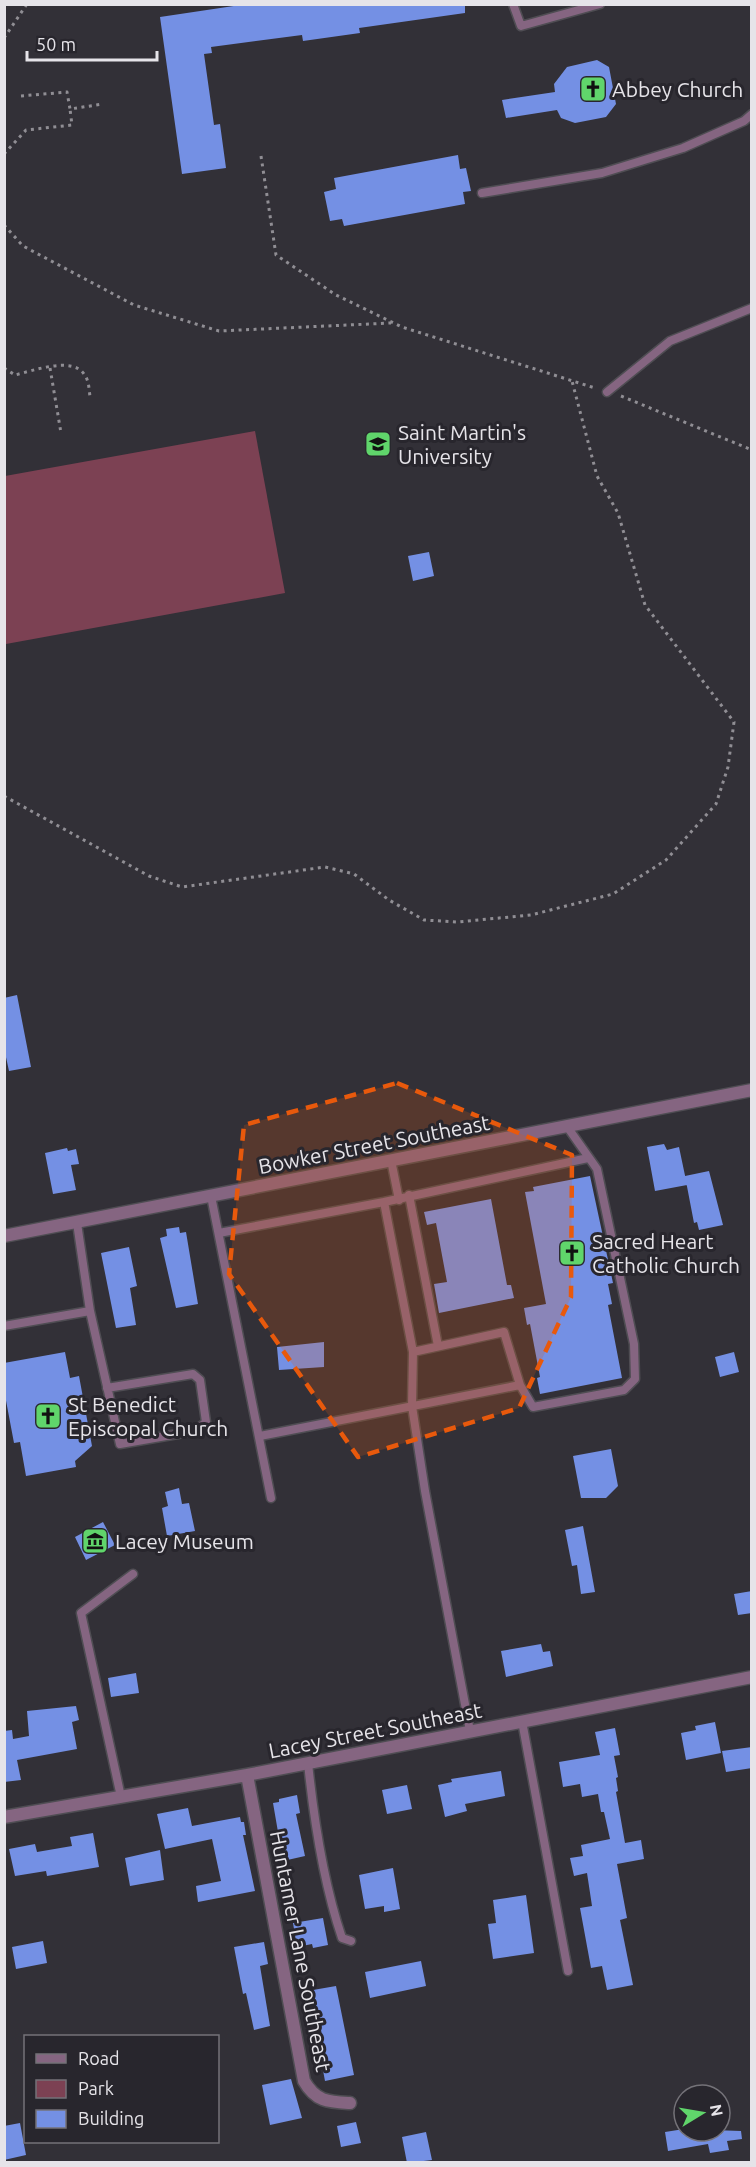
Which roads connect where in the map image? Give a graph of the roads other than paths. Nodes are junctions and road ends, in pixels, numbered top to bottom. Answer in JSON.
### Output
{"nodes":[{"id":1,"x":513,"y":4,"type":"edge"},
{"id":2,"x":600,"y":4,"type":"edge"},
{"id":3,"x":752,"y":114,"type":"edge"},
{"id":4,"x":482,"y":193,"type":"dead end"},
{"id":5,"x":752,"y":308,"type":"edge"},
{"id":6,"x":607,"y":392,"type":"road end"},
{"id":7,"x":752,"y":1090,"type":"edge"},
{"id":8,"x":566,"y":1125,"type":"junction"},
{"id":9,"x":588,"y":1158,"type":"junction"},
{"id":10,"x":392,"y":1160,"type":"junction"},
{"id":11,"x":409,"y":1195,"type":"junction"},
{"id":12,"x":211,"y":1196,"type":"junction"},
{"id":13,"x":399,"y":1200,"type":"junction"},
{"id":14,"x":384,"y":1202,"type":"junction"},
{"id":15,"x":77,"y":1223,"type":"junction"},
{"id":16,"x":219,"y":1233,"type":"junction"},
{"id":17,"x":4,"y":1236,"type":"edge"},
{"id":18,"x":90,"y":1311,"type":"junction"},
{"id":19,"x":4,"y":1326,"type":"edge"},
{"id":20,"x":438,"y":1346,"type":"junction"},
{"id":21,"x":412,"y":1352,"type":"junction"},
{"id":22,"x":520,"y":1385,"type":"junction"},
{"id":23,"x":107,"y":1388,"type":"junction"},
{"id":24,"x":412,"y":1406,"type":"junction"},
{"id":25,"x":260,"y":1436,"type":"junction"},
{"id":26,"x":270,"y":1498,"type":"dead end"},
{"id":27,"x":134,"y":1574,"type":"dead end"},
{"id":28,"x":752,"y":1677,"type":"edge"},
{"id":29,"x":522,"y":1721,"type":"junction"},
{"id":30,"x":470,"y":1731,"type":"junction"},
{"id":31,"x":308,"y":1763,"type":"junction"},
{"id":32,"x":247,"y":1775,"type":"junction"},
{"id":33,"x":121,"y":1797,"type":"junction"},
{"id":34,"x":4,"y":1817,"type":"edge"},
{"id":35,"x":351,"y":1941,"type":"dead end"},
{"id":36,"x":568,"y":1971,"type":"dead end"},
{"id":37,"x":350,"y":2103,"type":"dead end"}],
"edges":[{"from":1,"to":2,"type":"lane"},
{"from":3,"to":4,"type":"lane"},
{"from":5,"to":6,"type":"lane"},
{"from":7,"to":8,"type":"street","name":"Bowker Street Southeast"},
{"from":8,"to":9,"type":"lane"},
{"from":8,"to":10,"type":"street","name":"Bowker Street Southeast"},
{"from":9,"to":11,"type":"lane"},
{"from":9,"to":22,"type":"lane"},
{"from":10,"to":12,"type":"street","name":"Bowker Street Southeast"},
{"from":10,"to":13,"type":"lane"},
{"from":11,"to":13,"type":"lane"},
{"from":11,"to":20,"type":"lane"},
{"from":12,"to":15,"type":"street","name":"Bowker Street Southeast"},
{"from":12,"to":16,"type":"lane"},
{"from":13,"to":14,"type":"lane"},
{"from":14,"to":16,"type":"lane"},
{"from":14,"to":21,"type":"lane"},
{"from":15,"to":17,"type":"street","name":"Bowker Street Southeast"},
{"from":15,"to":18,"type":"lane"},
{"from":16,"to":25,"type":"lane"},
{"from":18,"to":19,"type":"lane"},
{"from":18,"to":23,"type":"lane"},
{"from":20,"to":21,"type":"lane"},
{"from":20,"to":22,"type":"lane"},
{"from":21,"to":24,"type":"lane"},
{"from":22,"to":24,"type":"lane"},
{"from":23,"to":23,"type":"lane"},
{"from":24,"to":25,"type":"lane"},
{"from":24,"to":30,"type":"lane"},
{"from":25,"to":26,"type":"lane"},
{"from":27,"to":33,"type":"lane"},
{"from":28,"to":29,"type":"street","name":"Lacey Street Southeast"},
{"from":29,"to":30,"type":"street","name":"Lacey Street Southeast"},
{"from":29,"to":36,"type":"lane"},
{"from":30,"to":31,"type":"street","name":"Lacey Street Southeast"},
{"from":31,"to":32,"type":"street","name":"Lacey Street Southeast"},
{"from":31,"to":35,"type":"lane"},
{"from":32,"to":33,"type":"street","name":"Lacey Street Southeast"},
{"from":32,"to":37,"type":"street","name":"Huntamer Lane Southeast"},
{"from":33,"to":34,"type":"street","name":"Lacey Street Southeast"}]}
